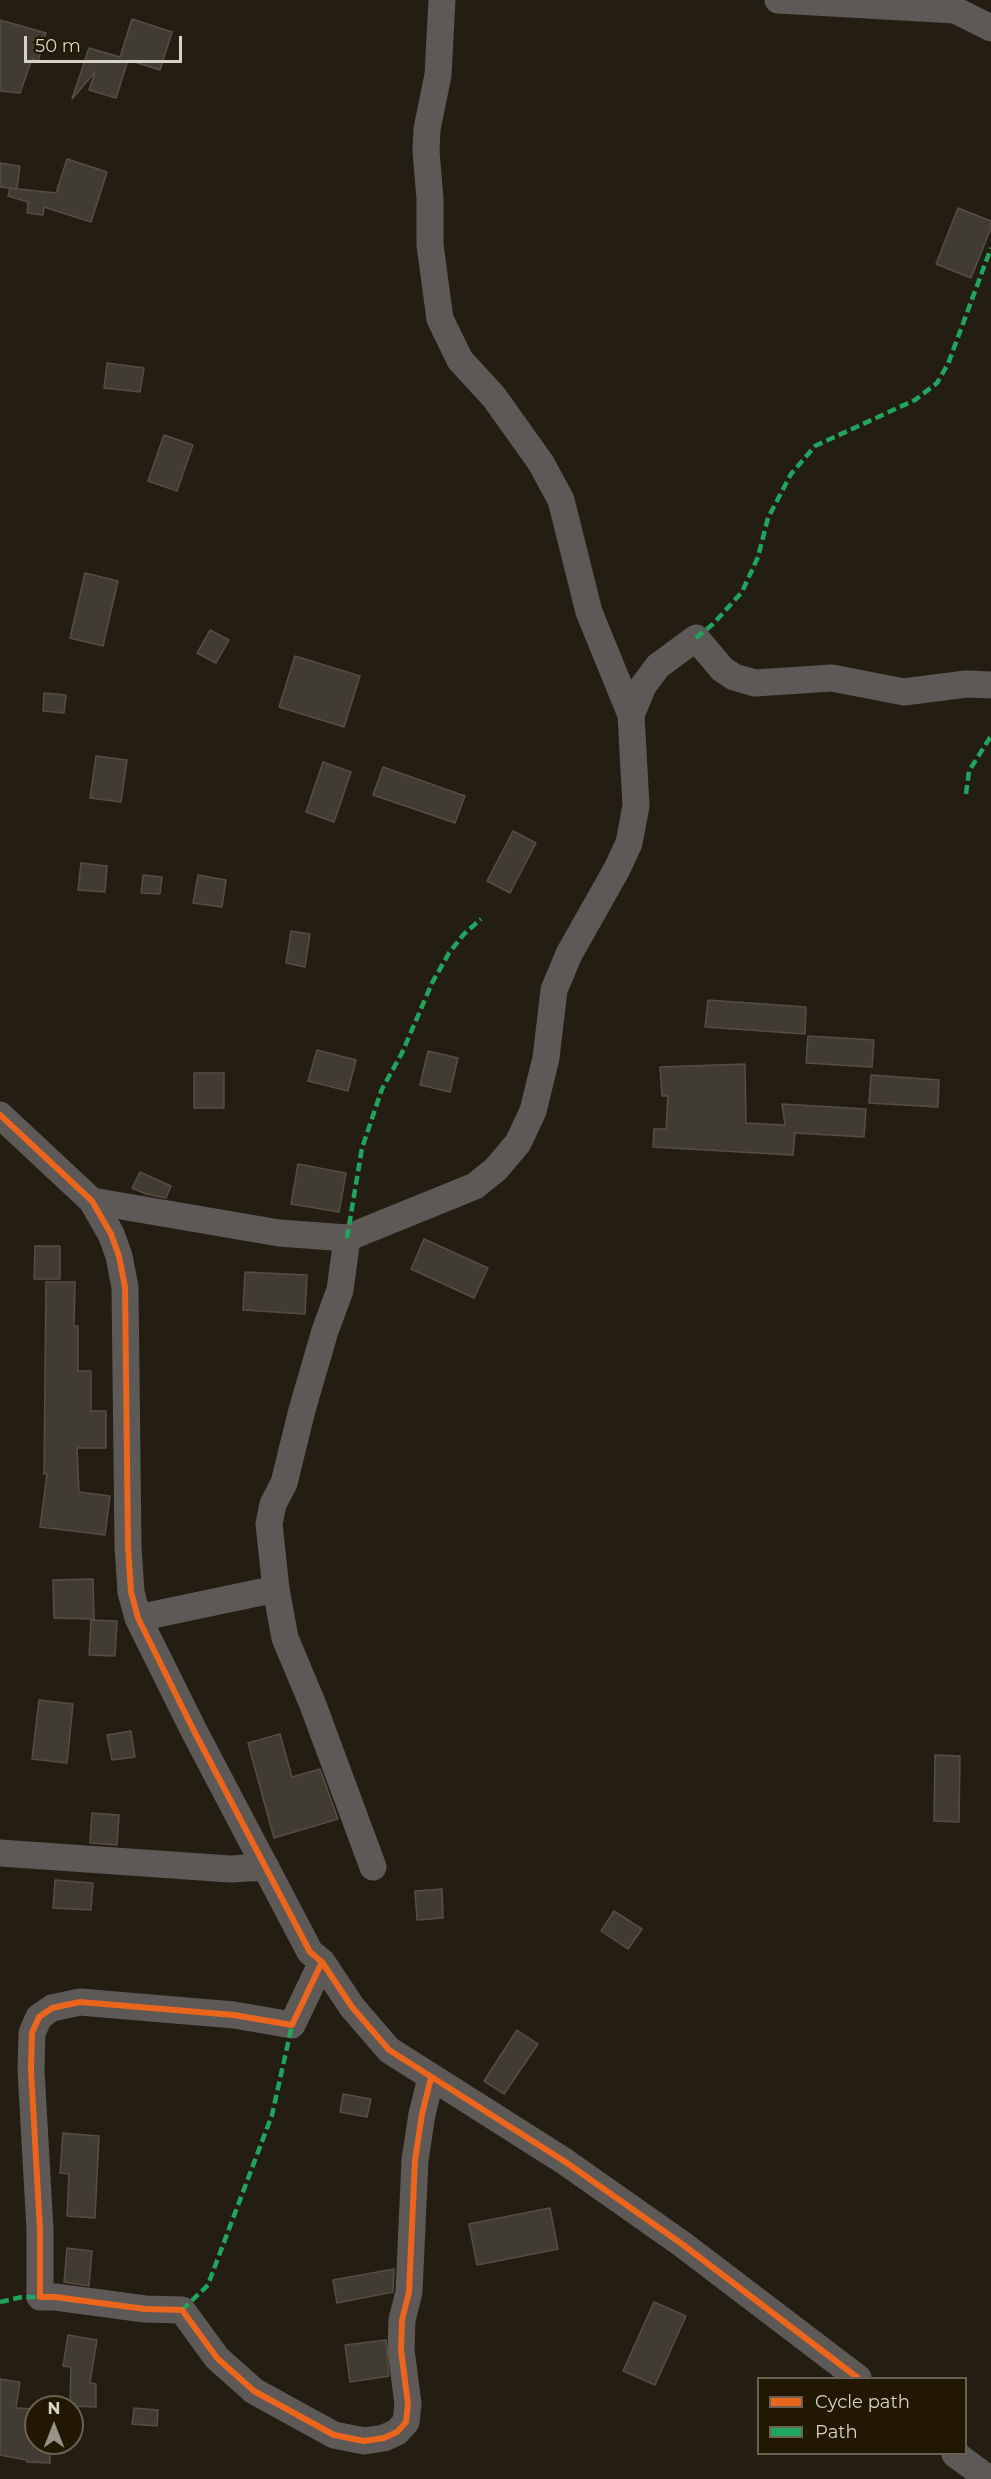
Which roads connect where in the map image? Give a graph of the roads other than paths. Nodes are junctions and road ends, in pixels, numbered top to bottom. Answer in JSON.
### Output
{"nodes":[{"id":1,"x":442,"y":0,"type":"edge"},
{"id":2,"x":778,"y":0,"type":"edge"},
{"id":3,"x":958,"y":5,"type":"edge"},
{"id":4,"x":991,"y":28,"type":"edge"},
{"id":5,"x":991,"y":685,"type":"edge"},
{"id":6,"x":631,"y":715,"type":"junction"},
{"id":7,"x":0,"y":1115,"type":"edge"},
{"id":8,"x":92,"y":1202,"type":"junction"},
{"id":9,"x":347,"y":1238,"type":"junction"},
{"id":10,"x":276,"y":1589,"type":"junction"},
{"id":11,"x":138,"y":1618,"type":"junction"},
{"id":12,"x":0,"y":1853,"type":"edge"},
{"id":13,"x":266,"y":1867,"type":"junction"},
{"id":14,"x":373,"y":1867,"type":"dead end"},
{"id":15,"x":322,"y":1962,"type":"junction"},
{"id":16,"x":431,"y":2078,"type":"junction"},
{"id":17,"x":855,"y":2377,"type":"edge"},
{"id":18,"x":956,"y":2455,"type":"edge"},
{"id":19,"x":988,"y":2479,"type":"edge"}],
"edges":[{"from":1,"to":6,"type":"street"},
{"from":2,"to":3,"type":"street"},
{"from":3,"to":4,"type":"street"},
{"from":5,"to":6,"type":"street"},
{"from":6,"to":9,"type":"street"},
{"from":7,"to":8,"type":"street"},
{"from":8,"to":9,"type":"street"},
{"from":8,"to":11,"type":"street"},
{"from":9,"to":10,"type":"street"},
{"from":10,"to":11,"type":"street"},
{"from":10,"to":14,"type":"street"},
{"from":11,"to":13,"type":"street"},
{"from":12,"to":13,"type":"street"},
{"from":13,"to":15,"type":"street"},
{"from":15,"to":16,"type":"street"},
{"from":15,"to":16,"type":"street"},
{"from":16,"to":17,"type":"street"},
{"from":18,"to":19,"type":"street"}]}
